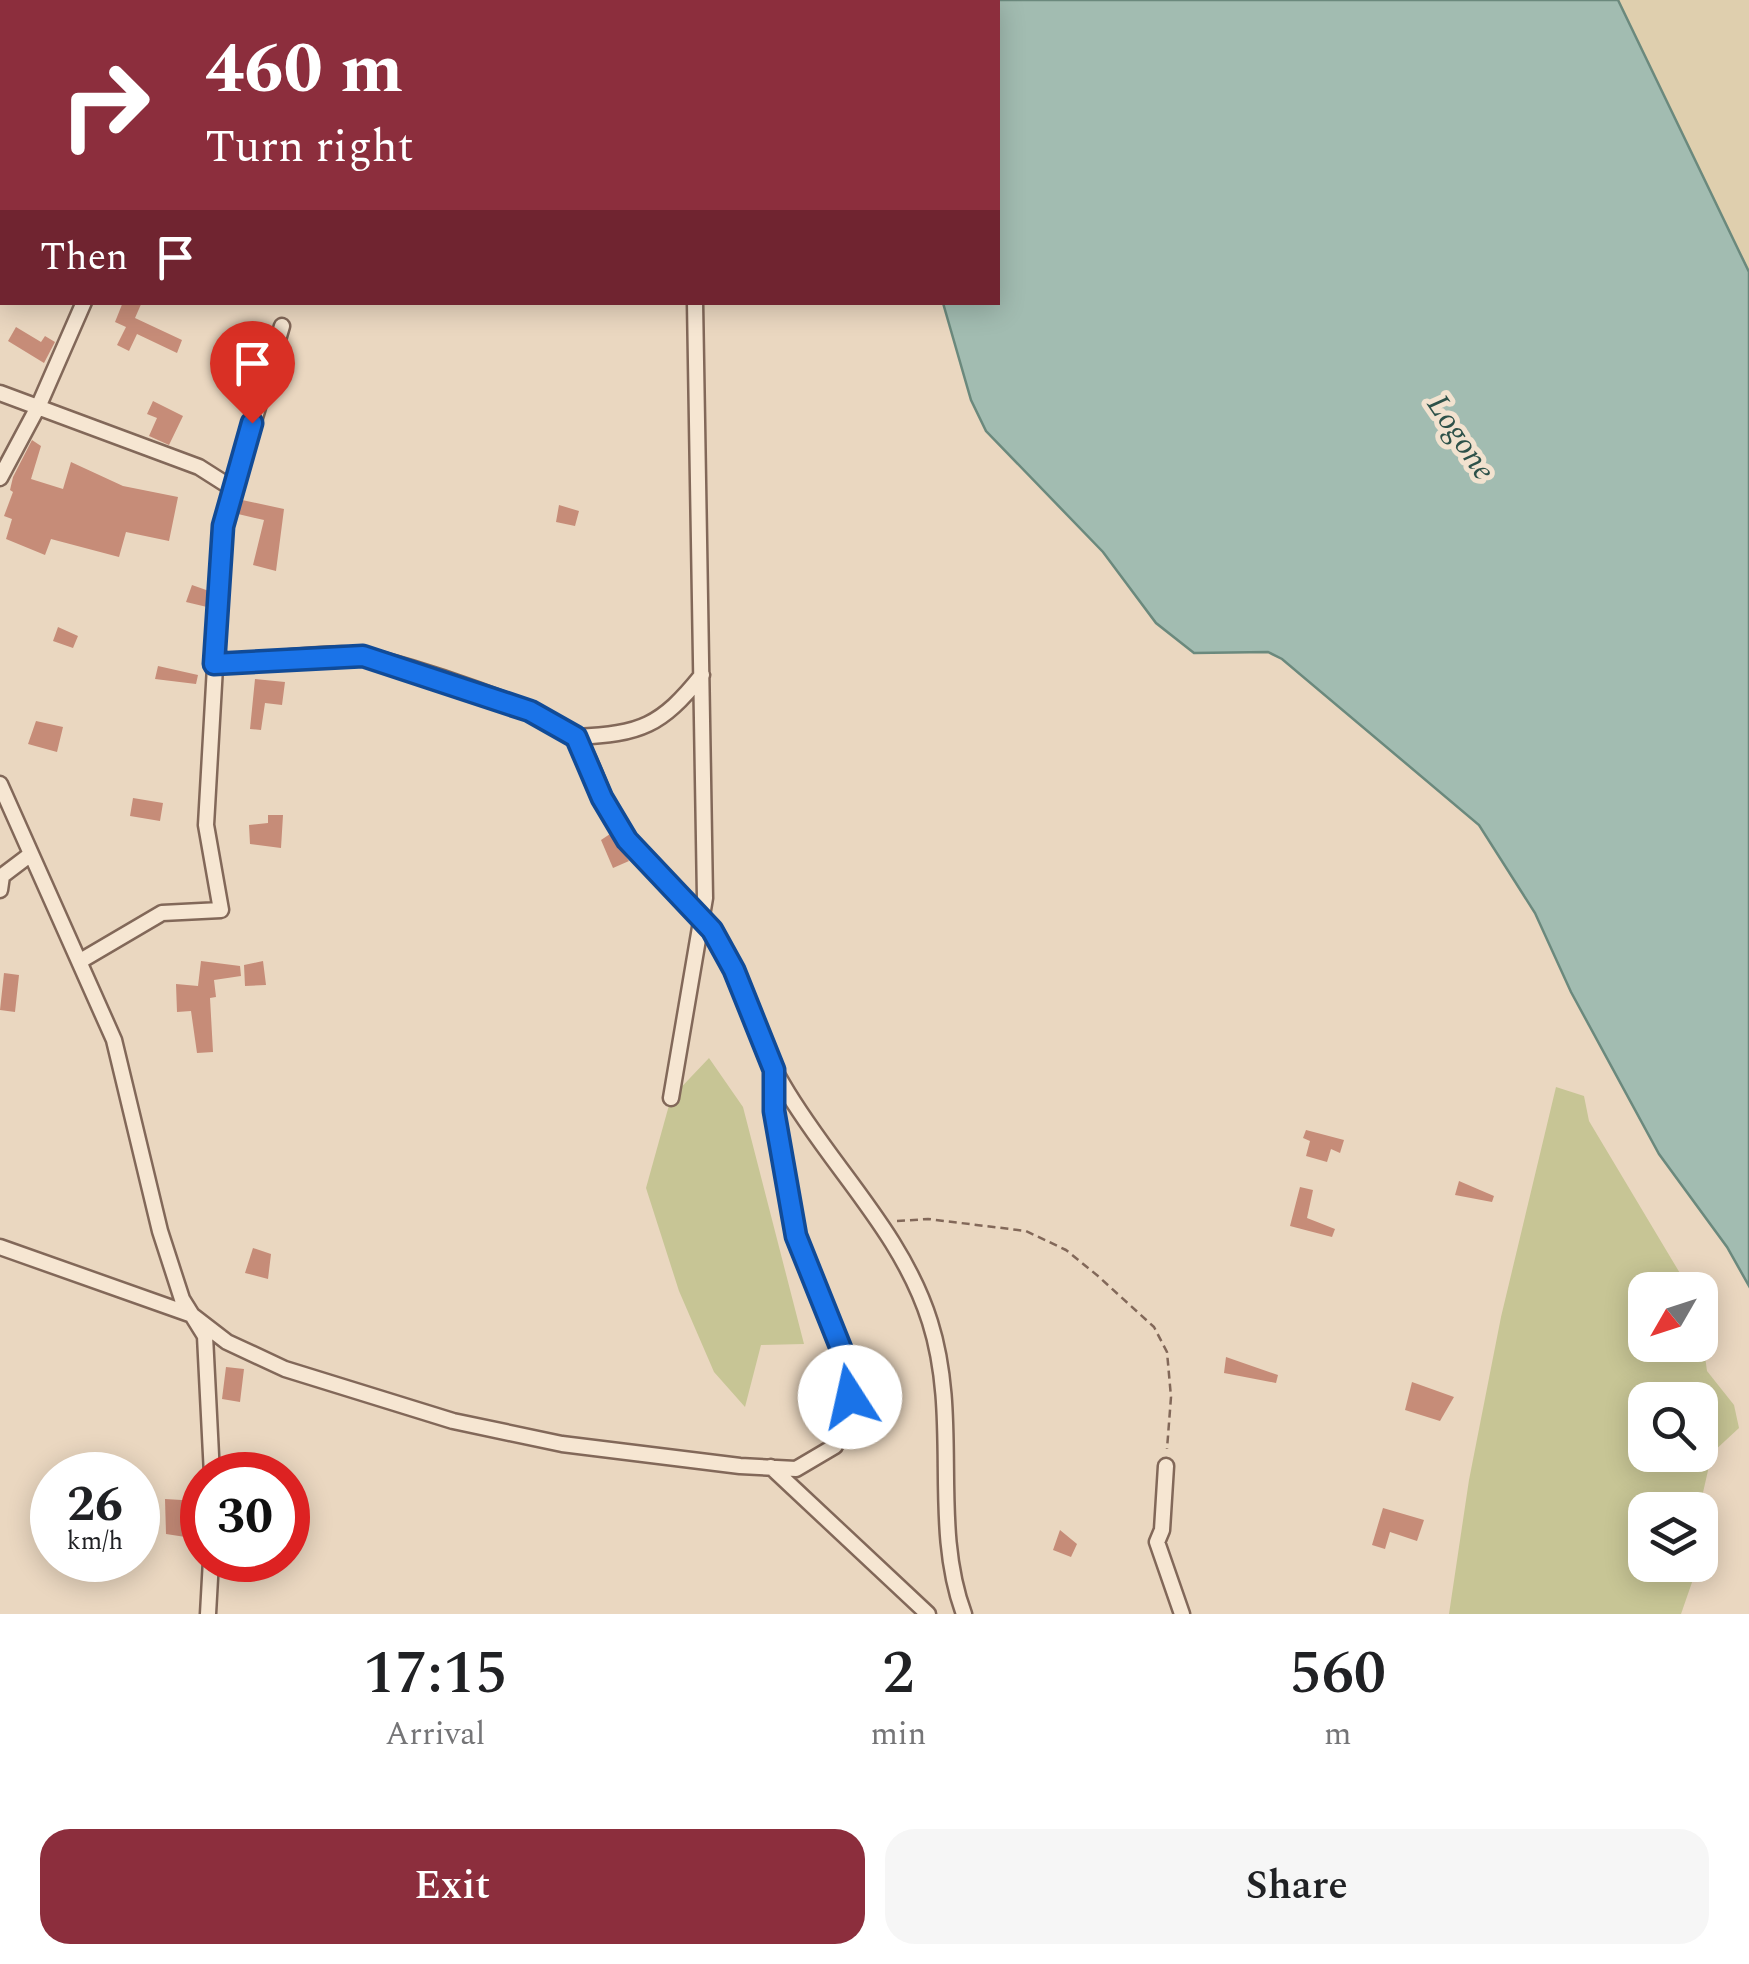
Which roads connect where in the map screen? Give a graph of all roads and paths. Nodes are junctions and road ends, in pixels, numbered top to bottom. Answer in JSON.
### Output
{"nodes":[{"id":1,"x":83,"y":305,"type":"edge"},
{"id":2,"x":696,"y":305,"type":"edge"},
{"id":3,"x":282,"y":326,"type":"dead end"},
{"id":4,"x":0,"y":393,"type":"edge"},
{"id":5,"x":39,"y":404,"type":"junction"},
{"id":6,"x":0,"y":478,"type":"edge"},
{"id":7,"x":232,"y":488,"type":"junction"},
{"id":8,"x":214,"y":664,"type":"junction"},
{"id":9,"x":702,"y":675,"type":"junction"},
{"id":10,"x":576,"y":737,"type":"junction"},
{"id":11,"x":0,"y":784,"type":"edge"},
{"id":12,"x":6,"y":809,"type":"edge"},
{"id":13,"x":31,"y":854,"type":"junction"},
{"id":14,"x":0,"y":890,"type":"edge"},
{"id":15,"x":702,"y":918,"type":"junction"},
{"id":16,"x":82,"y":960,"type":"junction"},
{"id":17,"x":774,"y":1070,"type":"junction"},
{"id":18,"x":671,"y":1098,"type":"dead end"},
{"id":19,"x":872,"y":1212,"type":"junction"},
{"id":20,"x":0,"y":1247,"type":"edge"},
{"id":21,"x":192,"y":1315,"type":"junction"},
{"id":22,"x":211,"y":1452,"type":"edge"},
{"id":23,"x":1166,"y":1466,"type":"joint"},
{"id":24,"x":772,"y":1468,"type":"junction"},
{"id":25,"x":210,"y":1582,"type":"edge"},
{"id":26,"x":208,"y":1614,"type":"edge"},
{"id":27,"x":928,"y":1614,"type":"edge"},
{"id":28,"x":964,"y":1614,"type":"edge"},
{"id":29,"x":1182,"y":1614,"type":"edge"}],
"edges":[{"from":1,"to":5,"type":"street"},
{"from":2,"to":9,"type":"street"},
{"from":3,"to":7,"type":"street"},
{"from":4,"to":5,"type":"street"},
{"from":5,"to":6,"type":"street"},
{"from":5,"to":7,"type":"street"},
{"from":7,"to":8,"type":"street"},
{"from":8,"to":10,"type":"street"},
{"from":8,"to":16,"type":"street"},
{"from":9,"to":10,"type":"street"},
{"from":9,"to":15,"type":"street"},
{"from":10,"to":15,"type":"street"},
{"from":11,"to":12,"type":"street"},
{"from":12,"to":13,"type":"street"},
{"from":13,"to":14,"type":"street"},
{"from":13,"to":16,"type":"street"},
{"from":15,"to":17,"type":"street"},
{"from":15,"to":18,"type":"street"},
{"from":16,"to":21,"type":"street"},
{"from":17,"to":19,"type":"street"},
{"from":17,"to":24,"type":"street"},
{"from":19,"to":23,"type":"path"},
{"from":19,"to":28,"type":"street"},
{"from":20,"to":21,"type":"street"},
{"from":21,"to":22,"type":"street"},
{"from":21,"to":24,"type":"street"},
{"from":23,"to":29,"type":"street"},
{"from":24,"to":27,"type":"street"},
{"from":25,"to":26,"type":"street"}]}
